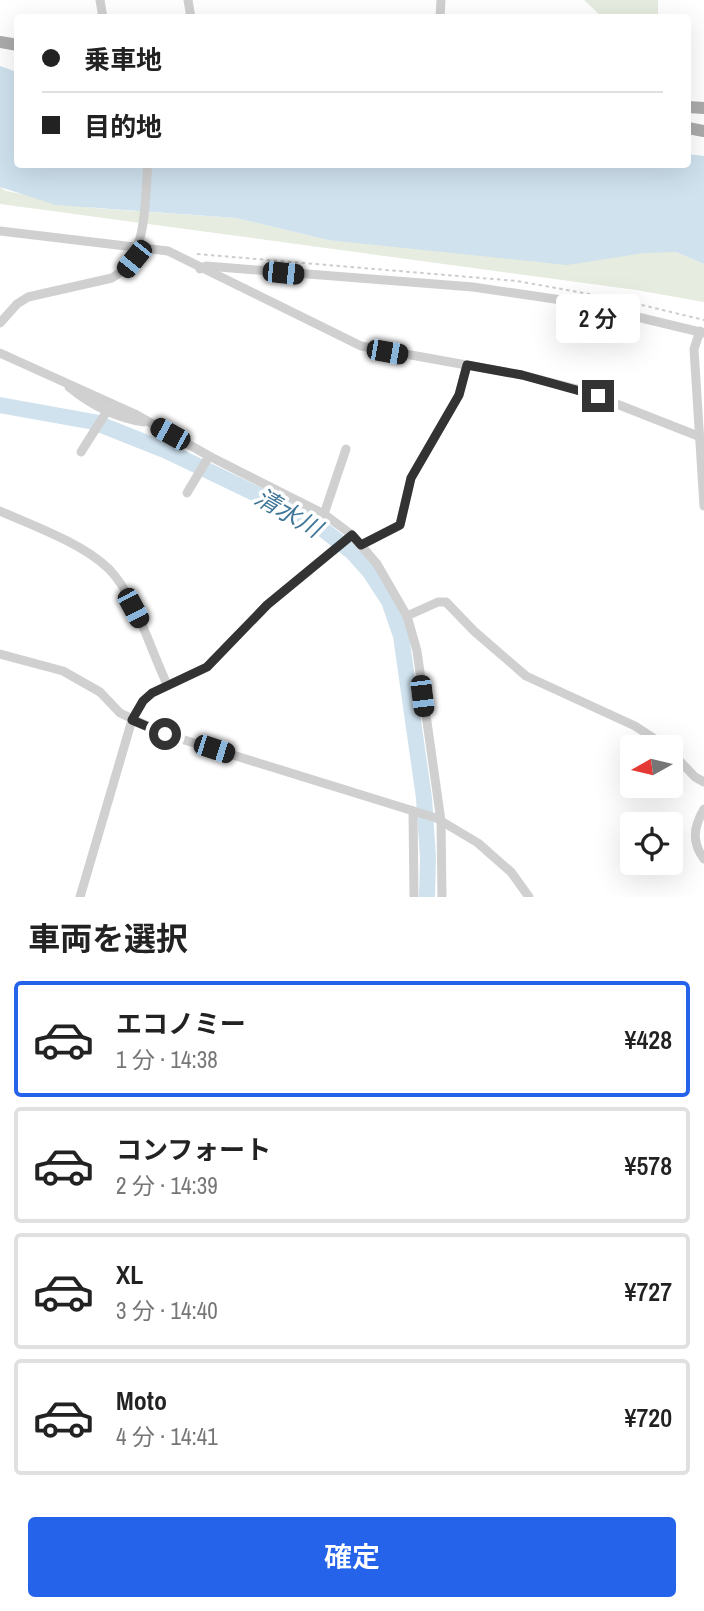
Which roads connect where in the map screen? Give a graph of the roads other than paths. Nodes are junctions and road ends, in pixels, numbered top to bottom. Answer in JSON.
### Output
{"nodes":[{"id":1,"x":148,"y":168,"type":"edge"},
{"id":2,"x":0,"y":231,"type":"edge"},
{"id":3,"x":139,"y":247,"type":"junction"},
{"id":4,"x":200,"y":269,"type":"junction"},
{"id":5,"x":0,"y":323,"type":"edge"},
{"id":6,"x":702,"y":332,"type":"edge"},
{"id":7,"x":0,"y":353,"type":"edge"},
{"id":8,"x":467,"y":365,"type":"junction"},
{"id":9,"x":62,"y":382,"type":"junction"},
{"id":10,"x":107,"y":411,"type":"junction"},
{"id":11,"x":151,"y":424,"type":"junction"},
{"id":12,"x":698,"y":436,"type":"junction"},
{"id":13,"x":346,"y":449,"type":"dead end"},
{"id":14,"x":81,"y":452,"type":"dead end"},
{"id":15,"x":209,"y":456,"type":"junction"},
{"id":16,"x":187,"y":493,"type":"dead end"},
{"id":17,"x":704,"y":506,"type":"edge"},
{"id":18,"x":0,"y":512,"type":"edge"},
{"id":19,"x":324,"y":514,"type":"junction"},
{"id":20,"x":351,"y":536,"type":"junction"},
{"id":21,"x":361,"y":545,"type":"junction"},
{"id":22,"x":407,"y":616,"type":"junction"},
{"id":23,"x":0,"y":654,"type":"edge"},
{"id":24,"x":167,"y":684,"type":"junction"},
{"id":25,"x":132,"y":720,"type":"junction"},
{"id":26,"x":648,"y":735,"type":"edge"},
{"id":27,"x":683,"y":765,"type":"edge"},
{"id":28,"x":704,"y":782,"type":"edge"},
{"id":29,"x":704,"y":808,"type":"edge"},
{"id":30,"x":415,"y":812,"type":"junction"},
{"id":31,"x":439,"y":820,"type":"junction"},
{"id":32,"x":704,"y":859,"type":"edge"},
{"id":33,"x":80,"y":897,"type":"edge"},
{"id":34,"x":414,"y":897,"type":"edge"},
{"id":35,"x":442,"y":897,"type":"edge"},
{"id":36,"x":529,"y":897,"type":"edge"}],
"edges":[{"from":1,"to":3,"type":"street"},
{"from":2,"to":3,"type":"street"},
{"from":3,"to":4,"type":"street"},
{"from":3,"to":5,"type":"street"},
{"from":4,"to":6,"type":"street"},
{"from":4,"to":8,"type":"street"},
{"from":6,"to":12,"type":"street"},
{"from":7,"to":9,"type":"street"},
{"from":8,"to":12,"type":"street"},
{"from":8,"to":21,"type":"street"},
{"from":9,"to":10,"type":"street"},
{"from":9,"to":11,"type":"street"},
{"from":10,"to":11,"type":"street"},
{"from":10,"to":14,"type":"street"},
{"from":11,"to":15,"type":"street"},
{"from":12,"to":17,"type":"street"},
{"from":13,"to":19,"type":"street"},
{"from":15,"to":16,"type":"street"},
{"from":15,"to":19,"type":"street"},
{"from":18,"to":24,"type":"street"},
{"from":19,"to":20,"type":"street"},
{"from":20,"to":21,"type":"street"},
{"from":20,"to":24,"type":"street"},
{"from":21,"to":22,"type":"street"},
{"from":22,"to":26,"type":"street"},
{"from":22,"to":31,"type":"street"},
{"from":23,"to":25,"type":"street"},
{"from":24,"to":25,"type":"street"},
{"from":25,"to":30,"type":"street"},
{"from":25,"to":33,"type":"street"},
{"from":27,"to":28,"type":"street"},
{"from":29,"to":32,"type":"street"},
{"from":30,"to":31,"type":"street"},
{"from":30,"to":34,"type":"street"},
{"from":31,"to":35,"type":"street"},
{"from":31,"to":36,"type":"street"}]}
